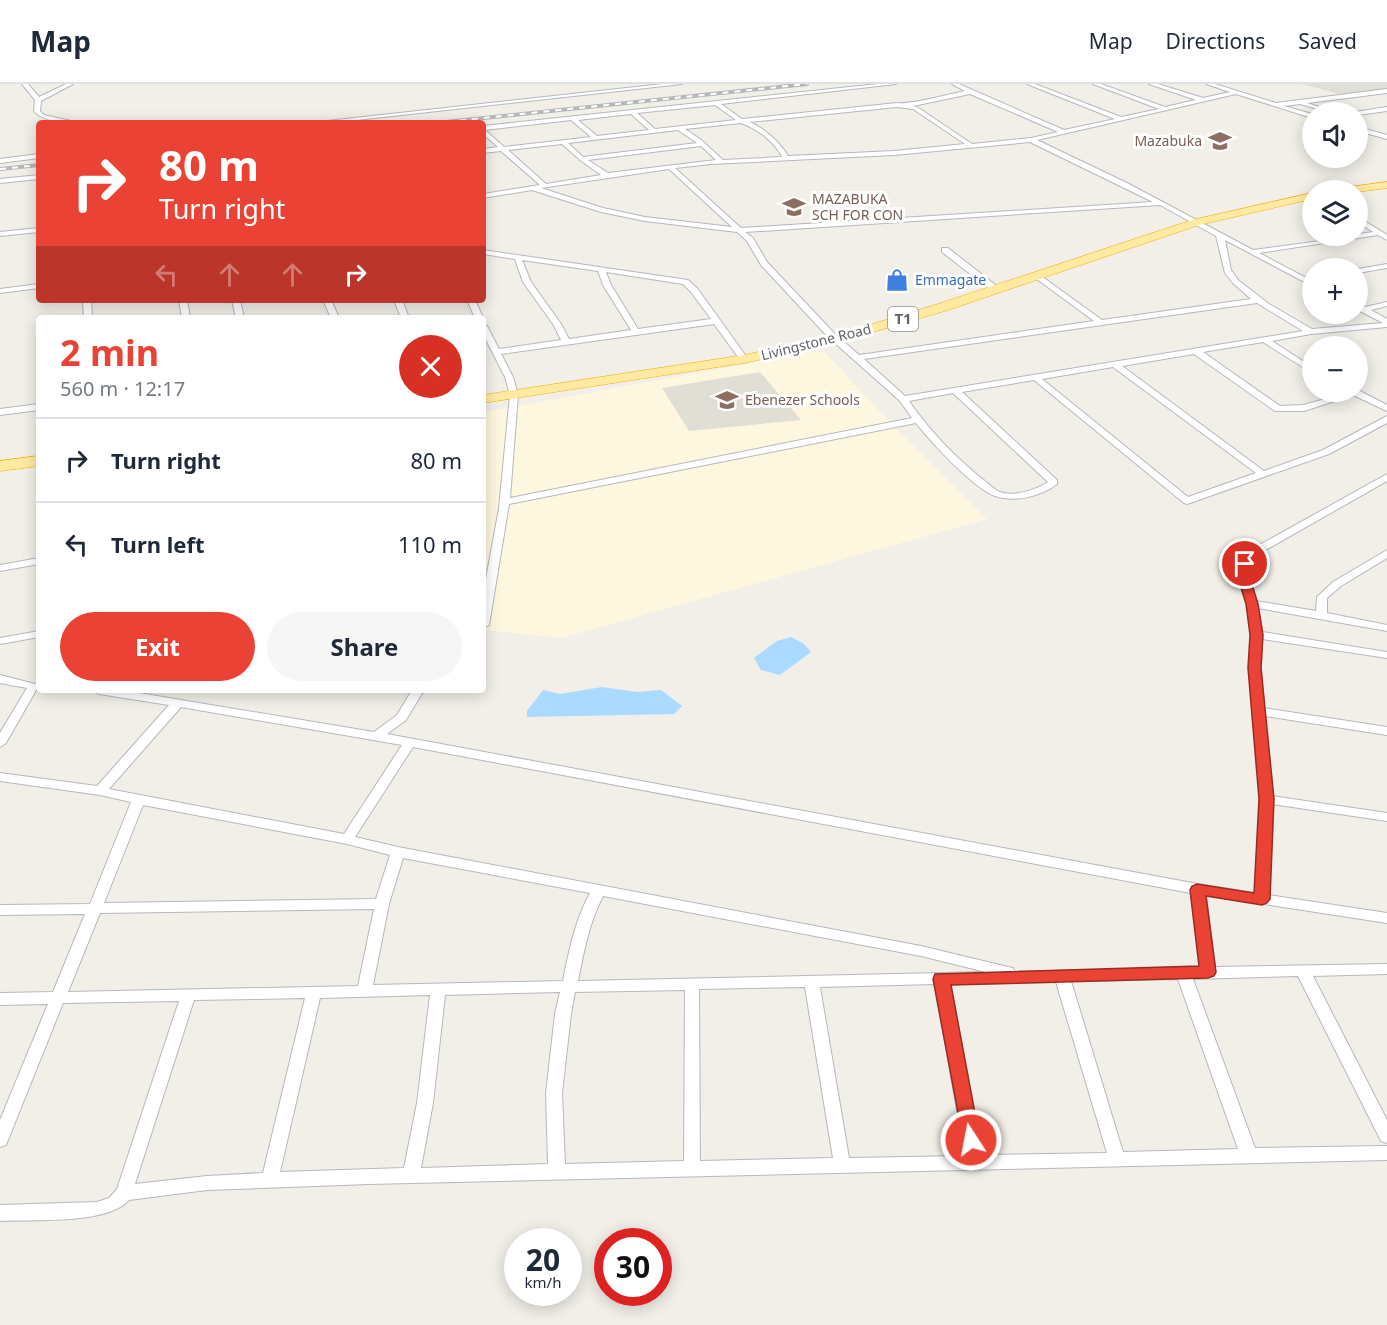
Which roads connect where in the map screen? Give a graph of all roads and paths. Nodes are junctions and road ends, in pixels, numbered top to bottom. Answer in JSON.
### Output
{"nodes":[{"id":1,"x":25,"y":84,"type":"edge"},
{"id":2,"x":70,"y":84,"type":"edge"},
{"id":3,"x":679,"y":84,"type":"edge"},
{"id":4,"x":893,"y":84,"type":"edge"},
{"id":5,"x":954,"y":84,"type":"edge"},
{"id":6,"x":1030,"y":84,"type":"edge"},
{"id":7,"x":1096,"y":84,"type":"edge"},
{"id":8,"x":1152,"y":84,"type":"edge"},
{"id":9,"x":1209,"y":84,"type":"edge"},
{"id":10,"x":1387,"y":91,"type":"edge"},
{"id":11,"x":971,"y":92,"type":"junction"},
{"id":12,"x":1234,"y":93,"type":"junction"},
{"id":13,"x":38,"y":100,"type":"junction"},
{"id":14,"x":1203,"y":100,"type":"junction"},
{"id":15,"x":1298,"y":102,"type":"junction"},
{"id":16,"x":716,"y":103,"type":"junction"},
{"id":17,"x":1302,"y":103,"type":"edge"},
{"id":18,"x":1275,"y":105,"type":"junction"},
{"id":19,"x":908,"y":106,"type":"junction"},
{"id":20,"x":1165,"y":109,"type":"junction"},
{"id":21,"x":1387,"y":109,"type":"edge"},
{"id":22,"x":631,"y":111,"type":"junction"},
{"id":23,"x":1368,"y":112,"type":"edge"},
{"id":24,"x":1302,"y":113,"type":"edge"},
{"id":25,"x":1368,"y":115,"type":"edge"},
{"id":26,"x":1379,"y":117,"type":"dead end"},
{"id":27,"x":572,"y":118,"type":"junction"},
{"id":28,"x":1120,"y":118,"type":"junction"},
{"id":29,"x":64,"y":120,"type":"edge"},
{"id":30,"x":340,"y":120,"type":"edge"},
{"id":31,"x":741,"y":121,"type":"junction"},
{"id":32,"x":679,"y":128,"type":"junction"},
{"id":33,"x":486,"y":130,"type":"edge"},
{"id":34,"x":654,"y":130,"type":"junction"},
{"id":35,"x":1063,"y":132,"type":"junction"},
{"id":36,"x":1368,"y":132,"type":"edge"},
{"id":37,"x":486,"y":133,"type":"edge"},
{"id":38,"x":1387,"y":137,"type":"edge"},
{"id":39,"x":596,"y":138,"type":"junction"},
{"id":40,"x":1031,"y":140,"type":"junction"},
{"id":41,"x":564,"y":142,"type":"junction"},
{"id":42,"x":701,"y":144,"type":"junction"},
{"id":43,"x":970,"y":146,"type":"junction"},
{"id":44,"x":505,"y":149,"type":"junction"},
{"id":45,"x":486,"y":151,"type":"edge"},
{"id":46,"x":36,"y":156,"type":"edge"},
{"id":47,"x":786,"y":158,"type":"junction"},
{"id":48,"x":582,"y":159,"type":"junction"},
{"id":49,"x":0,"y":161,"type":"edge"},
{"id":50,"x":721,"y":161,"type":"junction"},
{"id":51,"x":670,"y":167,"type":"junction"},
{"id":52,"x":607,"y":176,"type":"junction"},
{"id":53,"x":36,"y":177,"type":"edge"},
{"id":54,"x":0,"y":182,"type":"edge"},
{"id":55,"x":544,"y":185,"type":"junction"},
{"id":56,"x":1387,"y":185,"type":"edge"},
{"id":57,"x":531,"y":188,"type":"junction"},
{"id":58,"x":1368,"y":188,"type":"edge"},
{"id":59,"x":486,"y":196,"type":"edge"},
{"id":60,"x":1302,"y":198,"type":"edge"},
{"id":61,"x":1162,"y":204,"type":"junction"},
{"id":62,"x":1196,"y":222,"type":"junction"},
{"id":63,"x":1368,"y":226,"type":"edge"},
{"id":64,"x":36,"y":230,"type":"edge"},
{"id":65,"x":737,"y":230,"type":"junction"},
{"id":66,"x":1378,"y":233,"type":"junction"},
{"id":67,"x":0,"y":234,"type":"edge"},
{"id":68,"x":1219,"y":234,"type":"junction"},
{"id":69,"x":1387,"y":238,"type":"edge"},
{"id":70,"x":945,"y":250,"type":"dead end"},
{"id":71,"x":1251,"y":252,"type":"junction"},
{"id":72,"x":486,"y":253,"type":"edge"},
{"id":73,"x":518,"y":258,"type":"junction"},
{"id":74,"x":1387,"y":266,"type":"edge"},
{"id":75,"x":1368,"y":269,"type":"edge"},
{"id":76,"x":601,"y":270,"type":"junction"},
{"id":77,"x":1037,"y":275,"type":"junction"},
{"id":78,"x":1302,"y":276,"type":"edge"},
{"id":79,"x":36,"y":286,"type":"edge"},
{"id":80,"x":995,"y":289,"type":"junction"},
{"id":81,"x":0,"y":291,"type":"edge"},
{"id":82,"x":1260,"y":300,"type":"junction"},
{"id":83,"x":1387,"y":304,"type":"edge"},
{"id":84,"x":1368,"y":308,"type":"edge"},
{"id":85,"x":1368,"y":313,"type":"edge"},
{"id":86,"x":716,"y":321,"type":"junction"},
{"id":87,"x":1101,"y":323,"type":"junction"},
{"id":88,"x":1387,"y":324,"type":"edge"},
{"id":89,"x":636,"y":332,"type":"junction"},
{"id":90,"x":1311,"y":332,"type":"junction"},
{"id":91,"x":486,"y":333,"type":"edge"},
{"id":92,"x":836,"y":339,"type":"junction"},
{"id":93,"x":1265,"y":340,"type":"junction"},
{"id":94,"x":566,"y":342,"type":"junction"},
{"id":95,"x":1196,"y":351,"type":"junction"},
{"id":96,"x":495,"y":352,"type":"junction"},
{"id":97,"x":856,"y":358,"type":"junction"},
{"id":98,"x":744,"y":359,"type":"junction"},
{"id":99,"x":1114,"y":364,"type":"junction"},
{"id":100,"x":1302,"y":364,"type":"edge"},
{"id":101,"x":1035,"y":377,"type":"junction"},
{"id":102,"x":955,"y":390,"type":"junction"},
{"id":103,"x":514,"y":395,"type":"junction"},
{"id":104,"x":486,"y":399,"type":"edge"},
{"id":105,"x":903,"y":399,"type":"junction"},
{"id":106,"x":1368,"y":399,"type":"edge"},
{"id":107,"x":1323,"y":402,"type":"edge"},
{"id":108,"x":36,"y":407,"type":"edge"},
{"id":109,"x":1387,"y":408,"type":"edge"},
{"id":110,"x":0,"y":412,"type":"edge"},
{"id":111,"x":1387,"y":419,"type":"edge"},
{"id":112,"x":917,"y":420,"type":"junction"},
{"id":113,"x":36,"y":461,"type":"edge"},
{"id":114,"x":0,"y":466,"type":"edge"},
{"id":115,"x":1264,"y":475,"type":"junction"},
{"id":116,"x":1387,"y":477,"type":"edge"},
{"id":117,"x":504,"y":502,"type":"junction"},
{"id":118,"x":1387,"y":553,"type":"edge"},
{"id":119,"x":36,"y":562,"type":"edge"},
{"id":120,"x":0,"y":568,"type":"edge"},
{"id":121,"x":1252,"y":604,"type":"junction"},
{"id":122,"x":486,"y":607,"type":"edge"},
{"id":123,"x":1321,"y":615,"type":"junction"},
{"id":124,"x":1387,"y":628,"type":"edge"},
{"id":125,"x":36,"y":635,"type":"edge"},
{"id":126,"x":1257,"y":635,"type":"junction"},
{"id":127,"x":0,"y":641,"type":"edge"},
{"id":128,"x":1387,"y":655,"type":"edge"},
{"id":129,"x":0,"y":679,"type":"edge"},
{"id":130,"x":36,"y":686,"type":"edge"},
{"id":131,"x":36,"y":688,"type":"edge"},
{"id":132,"x":117,"y":693,"type":"edge"},
{"id":133,"x":416,"y":693,"type":"edge"},
{"id":134,"x":178,"y":703,"type":"junction"},
{"id":135,"x":1259,"y":711,"type":"junction"},
{"id":136,"x":1387,"y":731,"type":"edge"},
{"id":137,"x":376,"y":737,"type":"junction"},
{"id":138,"x":0,"y":743,"type":"edge"},
{"id":139,"x":409,"y":743,"type":"junction"},
{"id":140,"x":0,"y":777,"type":"edge"},
{"id":141,"x":100,"y":791,"type":"junction"},
{"id":142,"x":1266,"y":799,"type":"junction"},
{"id":143,"x":139,"y":800,"type":"junction"},
{"id":144,"x":1387,"y":818,"type":"edge"},
{"id":145,"x":347,"y":839,"type":"junction"},
{"id":146,"x":398,"y":852,"type":"junction"},
{"id":147,"x":599,"y":889,"type":"junction"},
{"id":148,"x":1197,"y":890,"type":"junction"},
{"id":149,"x":1262,"y":899,"type":"junction"},
{"id":150,"x":382,"y":904,"type":"junction"},
{"id":151,"x":94,"y":908,"type":"junction"},
{"id":152,"x":0,"y":910,"type":"edge"},
{"id":153,"x":1387,"y":918,"type":"edge"},
{"id":154,"x":1387,"y":969,"type":"edge"},
{"id":155,"x":1303,"y":971,"type":"junction"},
{"id":156,"x":1208,"y":972,"type":"junction"},
{"id":157,"x":1184,"y":974,"type":"junction"},
{"id":158,"x":1025,"y":976,"type":"junction"},
{"id":159,"x":1062,"y":976,"type":"junction"},
{"id":160,"x":941,"y":979,"type":"junction"},
{"id":161,"x":812,"y":982,"type":"junction"},
{"id":162,"x":692,"y":984,"type":"junction"},
{"id":163,"x":569,"y":987,"type":"junction"},
{"id":164,"x":438,"y":989,"type":"junction"},
{"id":165,"x":364,"y":990,"type":"junction"},
{"id":166,"x":314,"y":992,"type":"junction"},
{"id":167,"x":188,"y":996,"type":"junction"},
{"id":168,"x":58,"y":997,"type":"junction"},
{"id":169,"x":0,"y":999,"type":"edge"},
{"id":170,"x":1387,"y":1136,"type":"edge"},
{"id":171,"x":0,"y":1140,"type":"edge"},
{"id":172,"x":1387,"y":1153,"type":"edge"},
{"id":173,"x":1250,"y":1155,"type":"junction"},
{"id":174,"x":1117,"y":1160,"type":"junction"},
{"id":175,"x":975,"y":1163,"type":"junction"},
{"id":176,"x":842,"y":1164,"type":"junction"},
{"id":177,"x":692,"y":1170,"type":"junction"},
{"id":178,"x":556,"y":1172,"type":"junction"},
{"id":179,"x":411,"y":1175,"type":"junction"},
{"id":180,"x":270,"y":1180,"type":"junction"},
{"id":181,"x":124,"y":1193,"type":"junction"},
{"id":182,"x":0,"y":1213,"type":"edge"}],
"edges":[{"from":1,"to":13,"type":"street"},
{"from":2,"to":13,"type":"street"},
{"from":3,"to":30,"type":"street"},
{"from":4,"to":16,"type":"street"},
{"from":5,"to":11,"type":"street"},
{"from":6,"to":28,"type":"street"},
{"from":7,"to":20,"type":"street"},
{"from":8,"to":14,"type":"street"},
{"from":9,"to":12,"type":"street"},
{"from":10,"to":15,"type":"street"},
{"from":11,"to":19,"type":"street"},
{"from":11,"to":35,"type":"street"},
{"from":12,"to":14,"type":"street"},
{"from":12,"to":18,"type":"street"},
{"from":13,"to":29,"type":"street"},
{"from":14,"to":20,"type":"street"},
{"from":15,"to":17,"type":"street"},
{"from":15,"to":18,"type":"street"},
{"from":16,"to":22,"type":"street"},
{"from":16,"to":31,"type":"street"},
{"from":18,"to":24,"type":"street"},
{"from":19,"to":31,"type":"street"},
{"from":19,"to":43,"type":"street"},
{"from":20,"to":28,"type":"street"},
{"from":21,"to":23,"type":"street"},
{"from":22,"to":27,"type":"street"},
{"from":22,"to":34,"type":"street"},
{"from":25,"to":26,"type":"street"},
{"from":27,"to":33,"type":"street"},
{"from":27,"to":39,"type":"street"},
{"from":28,"to":35,"type":"street"},
{"from":31,"to":32,"type":"street"},
{"from":31,"to":47,"type":"street"},
{"from":32,"to":34,"type":"street"},
{"from":32,"to":42,"type":"street"},
{"from":34,"to":39,"type":"street"},
{"from":35,"to":40,"type":"street"},
{"from":36,"to":38,"type":"street"},
{"from":37,"to":44,"type":"street"},
{"from":39,"to":41,"type":"street"},
{"from":40,"to":43,"type":"street"},
{"from":40,"to":61,"type":"street"},
{"from":41,"to":44,"type":"street"},
{"from":41,"to":48,"type":"street"},
{"from":42,"to":48,"type":"street"},
{"from":42,"to":50,"type":"street"},
{"from":43,"to":47,"type":"street"},
{"from":44,"to":45,"type":"street"},
{"from":44,"to":55,"type":"street"},
{"from":46,"to":49,"type":"street"},
{"from":47,"to":50,"type":"street"},
{"from":48,"to":52,"type":"street"},
{"from":50,"to":51,"type":"street"},
{"from":51,"to":52,"type":"street"},
{"from":51,"to":65,"type":"street"},
{"from":52,"to":55,"type":"street"},
{"from":53,"to":54,"type":"street"},
{"from":55,"to":57,"type":"street"},
{"from":56,"to":58,"type":"highway"},
{"from":57,"to":59,"type":"street"},
{"from":57,"to":65,"type":"street"},
{"from":60,"to":62,"type":"highway","name":"Livingstone Road","number":"T1"},
{"from":61,"to":62,"type":"street"},
{"from":61,"to":65,"type":"street"},
{"from":62,"to":68,"type":"street"},
{"from":62,"to":77,"type":"highway","name":"Livingstone Road","number":"T1"},
{"from":63,"to":66,"type":"street"},
{"from":64,"to":67,"type":"street"},
{"from":65,"to":92,"type":"street"},
{"from":66,"to":69,"type":"street"},
{"from":66,"to":71,"type":"street"},
{"from":68,"to":71,"type":"street"},
{"from":68,"to":82,"type":"street"},
{"from":70,"to":80,"type":"street"},
{"from":71,"to":78,"type":"street"},
{"from":72,"to":73,"type":"street"},
{"from":73,"to":76,"type":"street"},
{"from":73,"to":94,"type":"street"},
{"from":74,"to":75,"type":"street"},
{"from":76,"to":86,"type":"street"},
{"from":76,"to":89,"type":"street"},
{"from":77,"to":80,"type":"highway","name":"Livingstone Road","number":"T1"},
{"from":77,"to":87,"type":"street"},
{"from":79,"to":81,"type":"street"},
{"from":80,"to":92,"type":"highway","name":"Livingstone Road","number":"T1"},
{"from":82,"to":87,"type":"street"},
{"from":82,"to":90,"type":"street"},
{"from":83,"to":84,"type":"street"},
{"from":85,"to":88,"type":"street"},
{"from":86,"to":89,"type":"street"},
{"from":86,"to":98,"type":"street"},
{"from":87,"to":97,"type":"street"},
{"from":88,"to":90,"type":"street"},
{"from":89,"to":94,"type":"street"},
{"from":90,"to":93,"type":"street"},
{"from":91,"to":96,"type":"street"},
{"from":92,"to":97,"type":"street"},
{"from":92,"to":98,"type":"highway","name":"Livingstone Road","number":"T1"},
{"from":93,"to":95,"type":"street"},
{"from":93,"to":100,"type":"street"},
{"from":94,"to":96,"type":"street"},
{"from":95,"to":99,"type":"street"},
{"from":95,"to":107,"type":"street"},
{"from":96,"to":103,"type":"street"},
{"from":97,"to":105,"type":"street"},
{"from":98,"to":103,"type":"highway","name":"Livingstone Road","number":"T1"},
{"from":99,"to":101,"type":"street"},
{"from":99,"to":115,"type":"street"},
{"from":101,"to":102,"type":"street"},
{"from":101,"to":115,"type":"street"},
{"from":102,"to":105,"type":"street"},
{"from":102,"to":112,"type":"street"},
{"from":103,"to":104,"type":"highway","name":"Livingstone Road","number":"T1"},
{"from":103,"to":117,"type":"street"},
{"from":105,"to":112,"type":"street"},
{"from":106,"to":109,"type":"street"},
{"from":108,"to":110,"type":"street"},
{"from":111,"to":115,"type":"street"},
{"from":112,"to":117,"type":"street"},
{"from":113,"to":114,"type":"highway"},
{"from":116,"to":121,"type":"street"},
{"from":117,"to":122,"type":"street"},
{"from":118,"to":123,"type":"street"},
{"from":119,"to":120,"type":"street"},
{"from":121,"to":123,"type":"street"},
{"from":121,"to":126,"type":"street"},
{"from":123,"to":124,"type":"street"},
{"from":125,"to":127,"type":"street"},
{"from":126,"to":128,"type":"street"},
{"from":126,"to":135,"type":"street"},
{"from":129,"to":130,"type":"street"},
{"from":131,"to":138,"type":"street"},
{"from":132,"to":134,"type":"street"},
{"from":133,"to":137,"type":"street"},
{"from":134,"to":137,"type":"street"},
{"from":134,"to":141,"type":"street"},
{"from":135,"to":136,"type":"street"},
{"from":135,"to":142,"type":"street"},
{"from":137,"to":139,"type":"street"},
{"from":139,"to":145,"type":"street"},
{"from":139,"to":148,"type":"street"},
{"from":140,"to":141,"type":"street"},
{"from":141,"to":143,"type":"street"},
{"from":142,"to":144,"type":"street"},
{"from":142,"to":149,"type":"street"},
{"from":143,"to":145,"type":"street"},
{"from":143,"to":151,"type":"street"},
{"from":145,"to":146,"type":"street"},
{"from":146,"to":147,"type":"street"},
{"from":146,"to":150,"type":"street"},
{"from":147,"to":158,"type":"street"},
{"from":147,"to":163,"type":"street"},
{"from":148,"to":149,"type":"street"},
{"from":148,"to":156,"type":"street"},
{"from":149,"to":153,"type":"street"},
{"from":150,"to":151,"type":"street"},
{"from":150,"to":165,"type":"street"},
{"from":151,"to":152,"type":"street"},
{"from":151,"to":168,"type":"street"},
{"from":154,"to":155,"type":"street"},
{"from":155,"to":156,"type":"street"},
{"from":155,"to":170,"type":"street"},
{"from":156,"to":157,"type":"street"},
{"from":157,"to":159,"type":"street"},
{"from":157,"to":173,"type":"street"},
{"from":158,"to":159,"type":"street"},
{"from":158,"to":160,"type":"street"},
{"from":159,"to":174,"type":"street"},
{"from":160,"to":161,"type":"street"},
{"from":160,"to":175,"type":"street"},
{"from":161,"to":162,"type":"street"},
{"from":161,"to":176,"type":"street"},
{"from":162,"to":163,"type":"street"},
{"from":162,"to":177,"type":"street"},
{"from":163,"to":164,"type":"street"},
{"from":163,"to":178,"type":"street"},
{"from":164,"to":165,"type":"street"},
{"from":164,"to":179,"type":"street"},
{"from":165,"to":166,"type":"street"},
{"from":166,"to":167,"type":"street"},
{"from":166,"to":180,"type":"street"},
{"from":167,"to":168,"type":"street"},
{"from":167,"to":181,"type":"street"},
{"from":168,"to":169,"type":"street"},
{"from":168,"to":171,"type":"street"},
{"from":172,"to":173,"type":"street"},
{"from":173,"to":174,"type":"street"},
{"from":174,"to":175,"type":"street"},
{"from":175,"to":176,"type":"street"},
{"from":176,"to":177,"type":"street"},
{"from":177,"to":178,"type":"street"},
{"from":178,"to":179,"type":"street"},
{"from":179,"to":180,"type":"street"},
{"from":180,"to":181,"type":"street"},
{"from":181,"to":182,"type":"street"}]}
